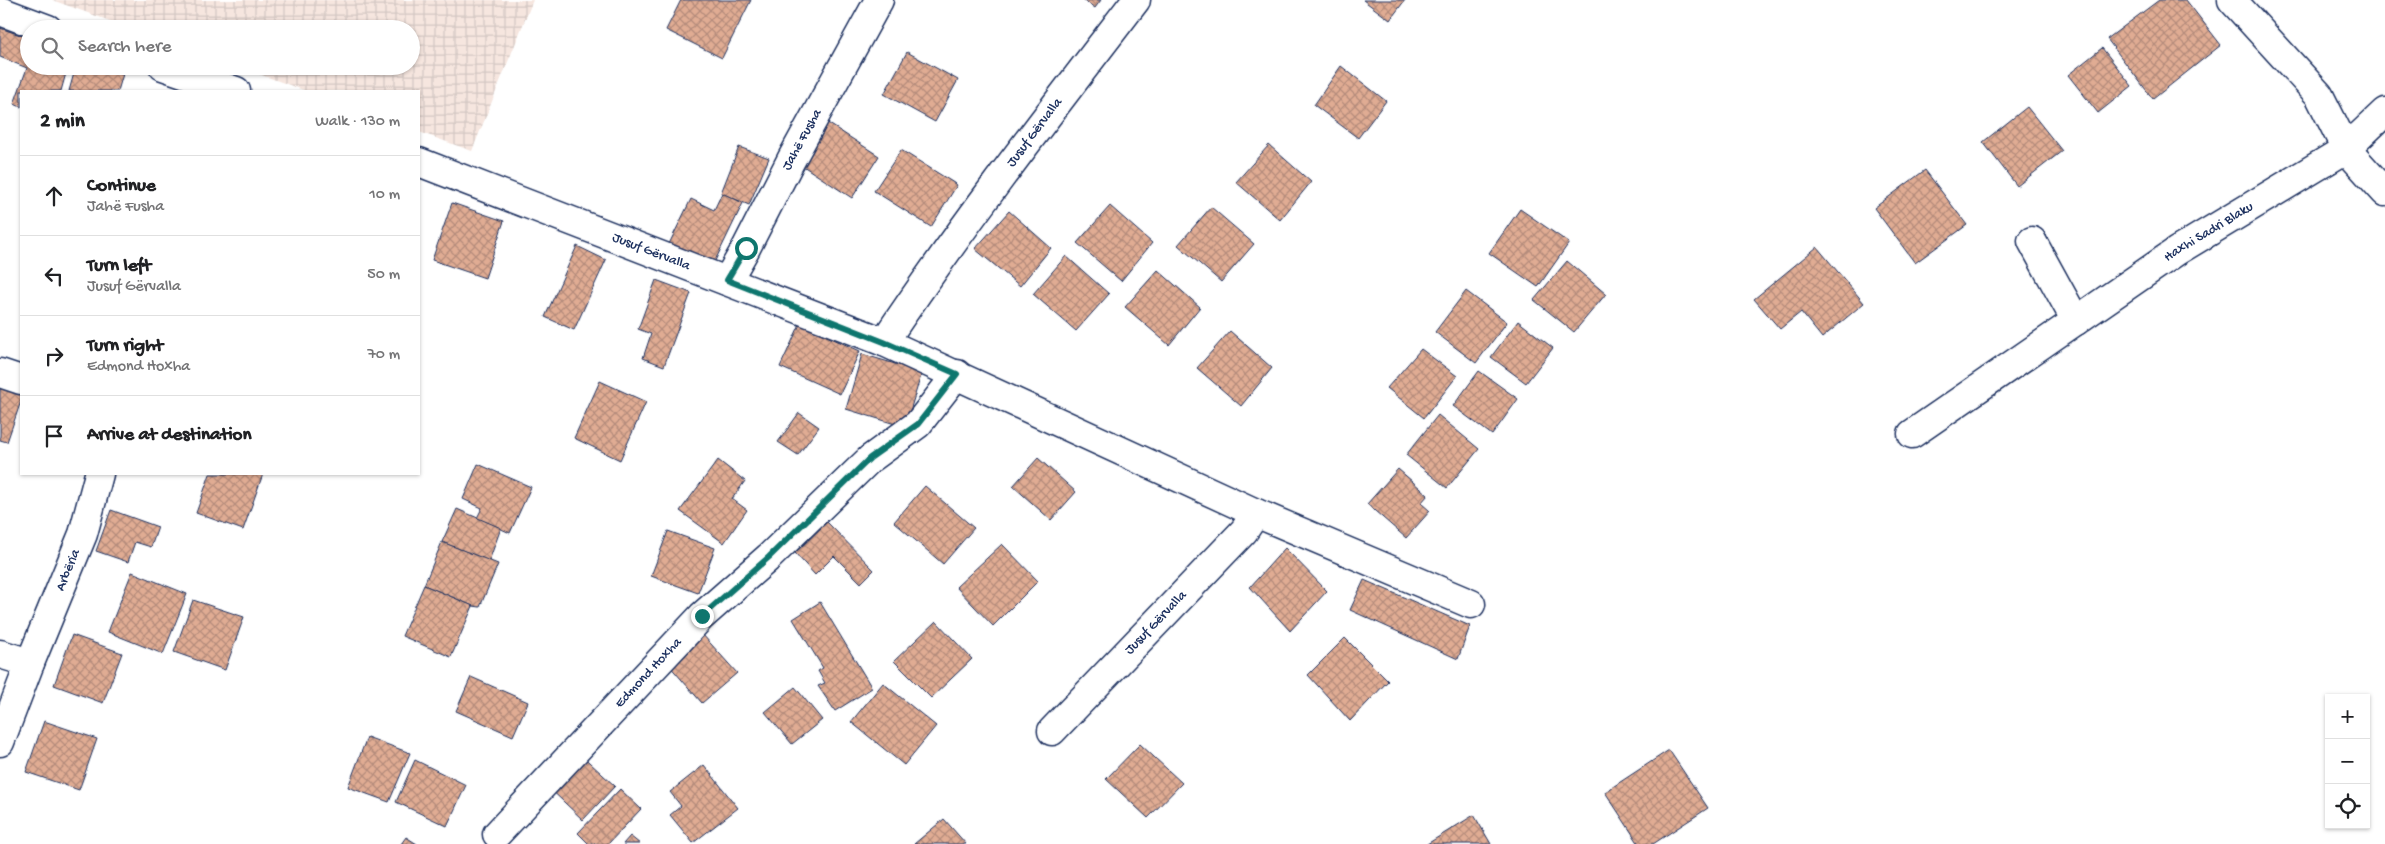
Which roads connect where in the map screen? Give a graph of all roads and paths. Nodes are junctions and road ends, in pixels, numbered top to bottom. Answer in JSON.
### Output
{"nodes":[{"id":1,"x":879,"y":0,"type":"edge"},
{"id":2,"x":1136,"y":0,"type":"edge"},
{"id":3,"x":2232,"y":0,"type":"edge"},
{"id":4,"x":0,"y":11,"type":"edge"},
{"id":5,"x":24,"y":20,"type":"edge"},
{"id":6,"x":184,"y":75,"type":"edge"},
{"id":7,"x":209,"y":86,"type":"edge"},
{"id":8,"x":231,"y":90,"type":"edge"},
{"id":9,"x":2385,"y":112,"type":"edge"},
{"id":10,"x":2346,"y":148,"type":"junction"},
{"id":11,"x":420,"y":162,"type":"edge"},
{"id":12,"x":2385,"y":192,"type":"edge"},
{"id":13,"x":2032,"y":241,"type":"dead end"},
{"id":14,"x":727,"y":280,"type":"junction"},
{"id":15,"x":2076,"y":321,"type":"junction"},
{"id":16,"x":884,"y":342,"type":"junction"},
{"id":17,"x":0,"y":373,"type":"edge"},
{"id":18,"x":957,"y":374,"type":"junction"},
{"id":19,"x":20,"y":380,"type":"edge"},
{"id":20,"x":1912,"y":434,"type":"dead end"},
{"id":21,"x":99,"y":475,"type":"edge"},
{"id":22,"x":1256,"y":513,"type":"junction"},
{"id":23,"x":1471,"y":604,"type":"dead end"},
{"id":24,"x":0,"y":654,"type":"edge"},
{"id":25,"x":30,"y":663,"type":"junction"},
{"id":26,"x":1052,"y":731,"type":"dead end"},
{"id":27,"x":0,"y":742,"type":"edge"},
{"id":28,"x":497,"y":834,"type":"dead end"}],
"edges":[{"from":1,"to":14,"type":"street","name":"Jahë Fusha"},
{"from":2,"to":16,"type":"street","name":"Jusuf Gërvalla"},
{"from":3,"to":10,"type":"street"},
{"from":4,"to":5,"type":"street"},
{"from":6,"to":7,"type":"street"},
{"from":7,"to":8,"type":"street"},
{"from":9,"to":10,"type":"street","name":"Haxhi Sadri Blaku"},
{"from":10,"to":12,"type":"street"},
{"from":10,"to":15,"type":"street","name":"Haxhi Sadri Blaku"},
{"from":11,"to":14,"type":"street","name":"Jusuf Gërvalla"},
{"from":13,"to":15,"type":"street"},
{"from":14,"to":16,"type":"street","name":"Jusuf Gërvalla"},
{"from":15,"to":20,"type":"street","name":"Haxhi Sadri Blaku"},
{"from":16,"to":18,"type":"street","name":"Jusuf Gërvalla"},
{"from":17,"to":19,"type":"street"},
{"from":18,"to":22,"type":"street","name":"Jusuf Gërvalla"},
{"from":18,"to":28,"type":"street","name":"Edmond Hoxha"},
{"from":21,"to":25,"type":"street","name":"Arbëria"},
{"from":22,"to":23,"type":"street","name":"Jusuf Gërvalla"},
{"from":22,"to":26,"type":"street","name":"Jusuf Gërvalla"},
{"from":24,"to":25,"type":"street"},
{"from":25,"to":27,"type":"street","name":"Arbëria"}]}
